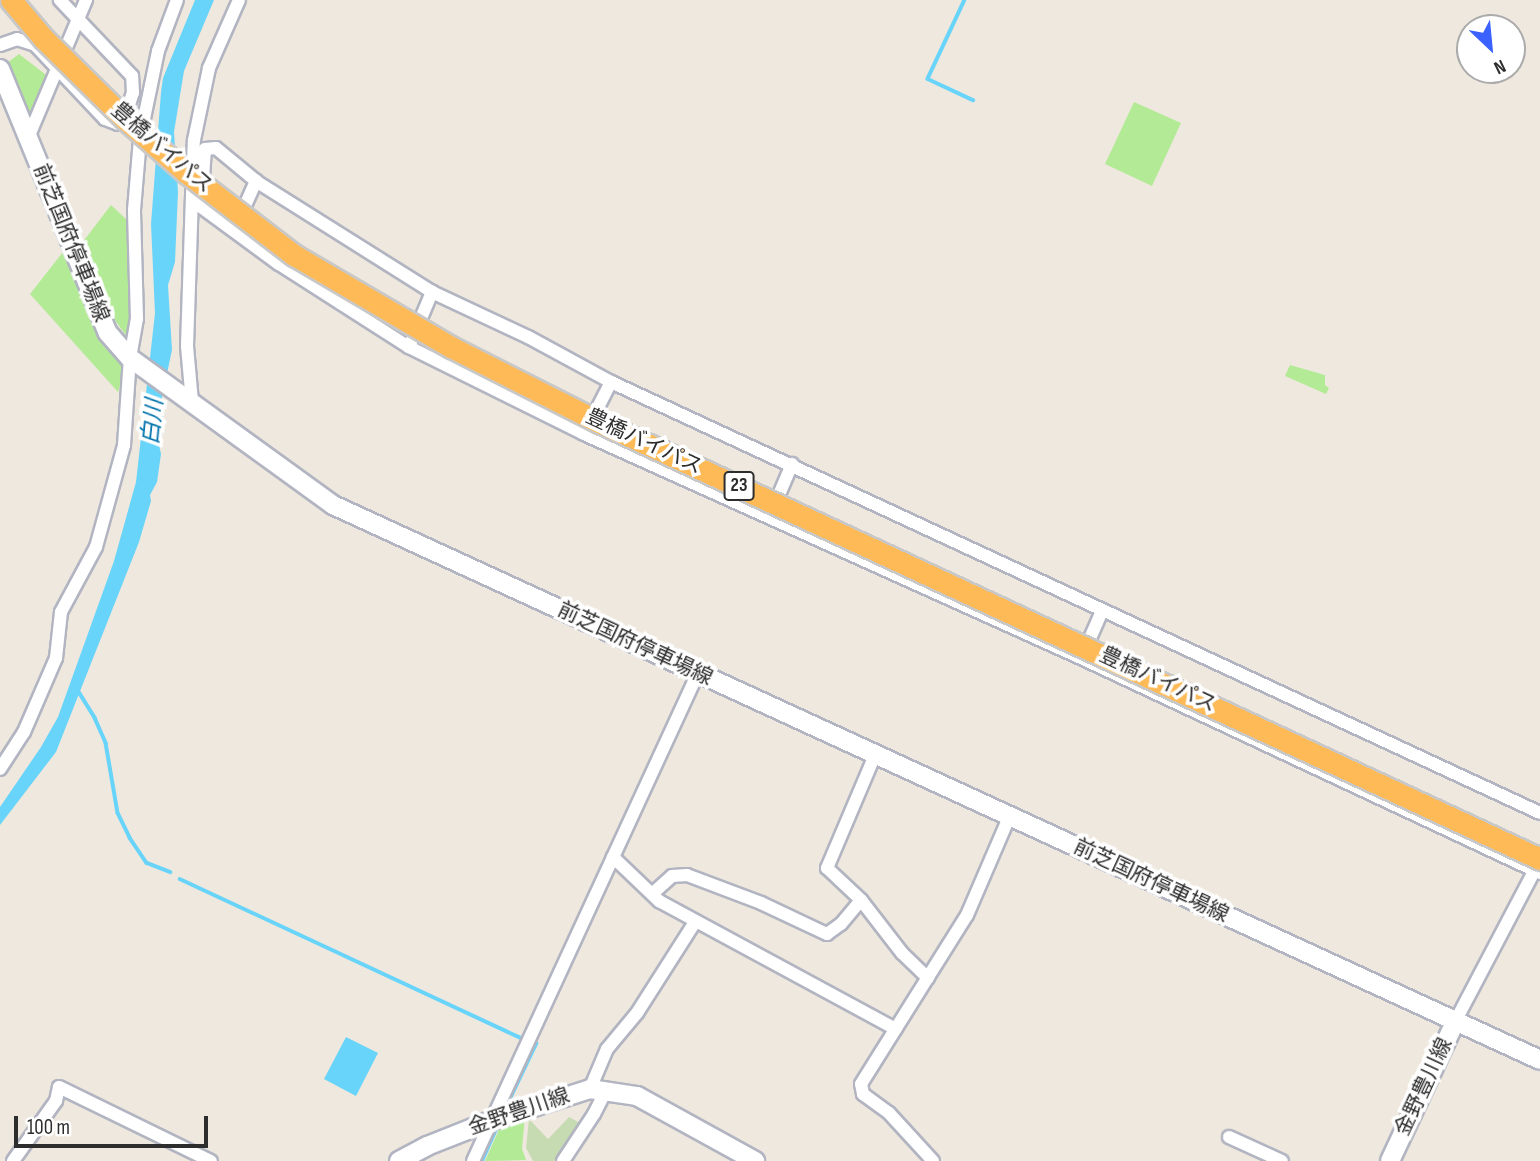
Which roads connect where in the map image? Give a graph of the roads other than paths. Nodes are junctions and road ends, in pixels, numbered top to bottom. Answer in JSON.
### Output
{"nodes":[{"id":1,"x":11,"y":0,"type":"edge"},
{"id":2,"x":23,"y":0,"type":"edge"},
{"id":3,"x":60,"y":0,"type":"edge"},
{"id":4,"x":86,"y":0,"type":"edge"},
{"id":5,"x":177,"y":0,"type":"edge"},
{"id":6,"x":239,"y":0,"type":"edge"},
{"id":7,"x":78,"y":22,"type":"junction"},
{"id":8,"x":0,"y":45,"type":"edge"},
{"id":9,"x":0,"y":69,"type":"edge"},
{"id":10,"x":57,"y":69,"type":"junction"},
{"id":11,"x":28,"y":138,"type":"junction"},
{"id":12,"x":256,"y":181,"type":"junction"},
{"id":13,"x":232,"y":232,"type":"junction"},
{"id":14,"x":432,"y":292,"type":"junction"},
{"id":15,"x":409,"y":347,"type":"junction"},
{"id":16,"x":132,"y":360,"type":"junction"},
{"id":17,"x":611,"y":382,"type":"junction"},
{"id":18,"x":188,"y":399,"type":"junction"},
{"id":19,"x":584,"y":434,"type":"junction"},
{"id":20,"x":792,"y":464,"type":"junction"},
{"id":21,"x":769,"y":517,"type":"junction"},
{"id":22,"x":1102,"y":611,"type":"junction"},
{"id":23,"x":1082,"y":658,"type":"junction"},
{"id":24,"x":698,"y":673,"type":"junction"},
{"id":25,"x":875,"y":755,"type":"junction"},
{"id":26,"x":0,"y":769,"type":"edge"},
{"id":27,"x":1540,"y":813,"type":"edge"},
{"id":28,"x":1010,"y":815,"type":"junction"},
{"id":29,"x":1540,"y":850,"type":"edge"},
{"id":30,"x":613,"y":857,"type":"junction"},
{"id":31,"x":1539,"y":866,"type":"edge"},
{"id":32,"x":652,"y":894,"type":"junction"},
{"id":33,"x":861,"y":900,"type":"junction"},
{"id":34,"x":695,"y":922,"type":"junction"},
{"id":35,"x":928,"y":978,"type":"junction"},
{"id":36,"x":1455,"y":1022,"type":"junction"},
{"id":37,"x":896,"y":1028,"type":"junction"},
{"id":38,"x":1540,"y":1060,"type":"edge"},
{"id":39,"x":598,"y":1091,"type":"junction"},
{"id":40,"x":493,"y":1119,"type":"junction"},
{"id":41,"x":1229,"y":1137,"type":"dead end"},
{"id":42,"x":13,"y":1161,"type":"edge"},
{"id":43,"x":211,"y":1161,"type":"edge"},
{"id":44,"x":399,"y":1161,"type":"edge"},
{"id":45,"x":473,"y":1161,"type":"edge"},
{"id":46,"x":563,"y":1161,"type":"edge"},
{"id":47,"x":755,"y":1161,"type":"edge"},
{"id":48,"x":933,"y":1161,"type":"edge"},
{"id":49,"x":1282,"y":1161,"type":"edge"},
{"id":50,"x":1390,"y":1161,"type":"edge"}],
"edges":[{"from":1,"to":31,"type":"highway","name":"豊橋バイパス","number":"23","bridge":true},
{"from":2,"to":29,"type":"highway","name":"豊橋バイパス","number":"23"},
{"from":3,"to":7,"type":"street"},
{"from":4,"to":7,"type":"street"},
{"from":5,"to":16,"type":"street"},
{"from":6,"to":18,"type":"street"},
{"from":7,"to":10,"type":"street"},
{"from":7,"to":10,"type":"street"},
{"from":8,"to":10,"type":"street"},
{"from":9,"to":11,"type":"main road","name":"前芝国府停車場線"},
{"from":10,"to":11,"type":"street"},
{"from":11,"to":16,"type":"main road","name":"前芝国府停車場線"},
{"from":12,"to":13,"type":"street"},
{"from":12,"to":13,"type":"street"},
{"from":12,"to":14,"type":"street"},
{"from":13,"to":15,"type":"street"},
{"from":14,"to":15,"type":"street"},
{"from":14,"to":17,"type":"street"},
{"from":15,"to":19,"type":"street"},
{"from":16,"to":18,"type":"main road","name":"前芝国府停車場線"},
{"from":16,"to":26,"type":"street"},
{"from":17,"to":19,"type":"street"},
{"from":17,"to":20,"type":"street"},
{"from":18,"to":24,"type":"main road","name":"前芝国府停車場線"},
{"from":19,"to":21,"type":"street"},
{"from":20,"to":21,"type":"street"},
{"from":20,"to":22,"type":"street"},
{"from":21,"to":23,"type":"street"},
{"from":22,"to":23,"type":"street"},
{"from":22,"to":27,"type":"street"},
{"from":23,"to":31,"type":"street"},
{"from":24,"to":25,"type":"main road","name":"前芝国府停車場線"},
{"from":24,"to":30,"type":"street"},
{"from":25,"to":28,"type":"main road","name":"前芝国府停車場線"},
{"from":25,"to":33,"type":"street"},
{"from":28,"to":35,"type":"street"},
{"from":28,"to":36,"type":"main road","name":"前芝国府停車場線"},
{"from":30,"to":32,"type":"street"},
{"from":30,"to":40,"type":"street"},
{"from":31,"to":36,"type":"street"},
{"from":32,"to":33,"type":"street"},
{"from":32,"to":34,"type":"street"},
{"from":33,"to":35,"type":"street"},
{"from":34,"to":37,"type":"street"},
{"from":34,"to":39,"type":"street"},
{"from":35,"to":37,"type":"street"},
{"from":36,"to":38,"type":"main road","name":"金野豊川線"},
{"from":36,"to":50,"type":"main road","name":"金野豊川線"},
{"from":37,"to":48,"type":"street"},
{"from":39,"to":40,"type":"main road","name":"金野豊川線"},
{"from":39,"to":46,"type":"street"},
{"from":39,"to":47,"type":"main road","name":"金野豊川線"},
{"from":40,"to":44,"type":"main road","name":"金野豊川線"},
{"from":40,"to":45,"type":"street"},
{"from":41,"to":49,"type":"street"},
{"from":42,"to":43,"type":"street"}]}
